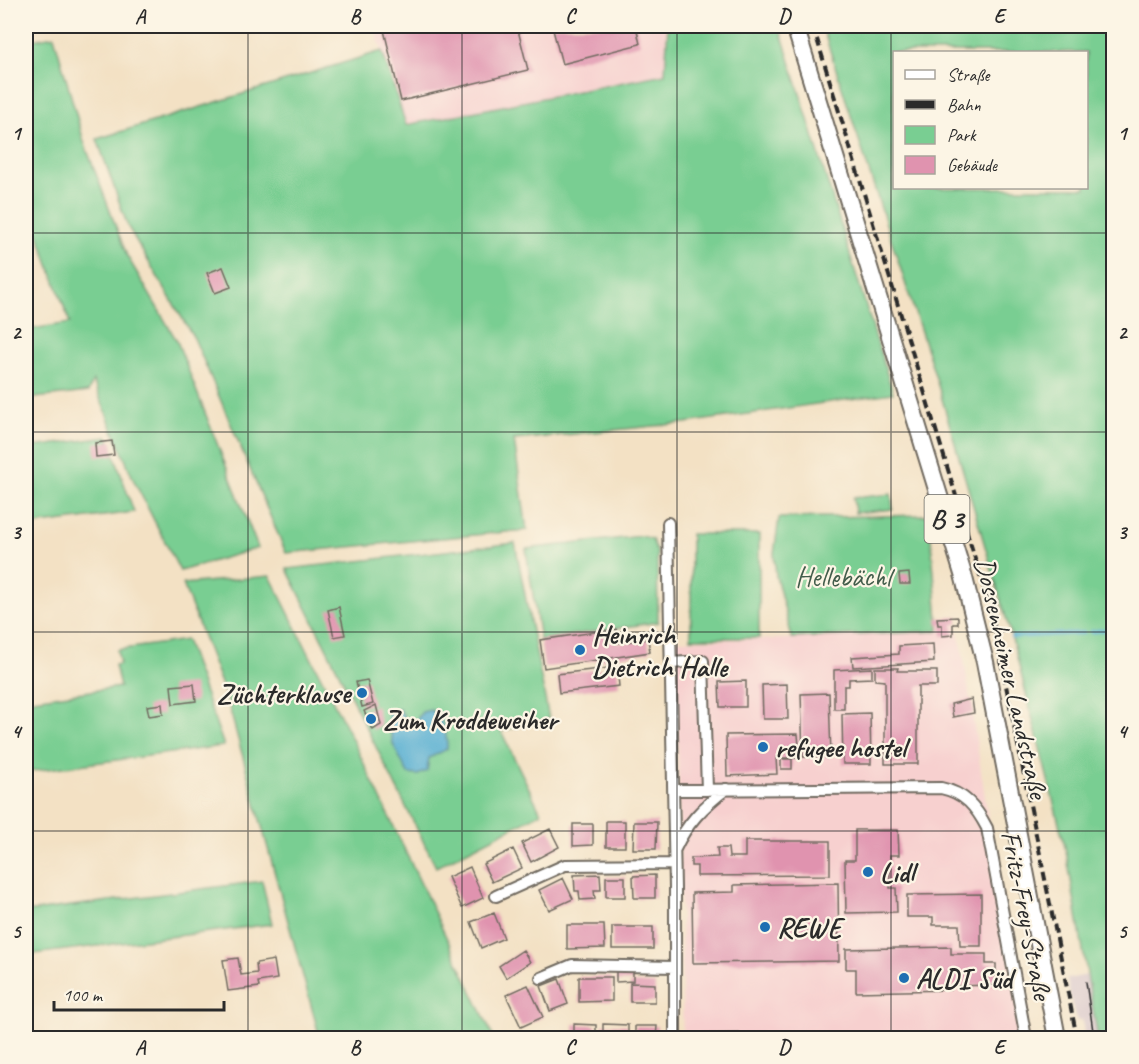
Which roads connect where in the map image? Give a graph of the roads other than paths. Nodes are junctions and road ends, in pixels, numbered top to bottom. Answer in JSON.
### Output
{"nodes":[{"id":1,"x":795,"y":26,"type":"edge"},
{"id":2,"x":668,"y":523,"type":"dead end"},
{"id":3,"x":670,"y":663,"type":"junction"},
{"id":4,"x":726,"y":789,"type":"junction"},
{"id":5,"x":673,"y":790,"type":"junction"},
{"id":6,"x":707,"y":790,"type":"junction"},
{"id":7,"x":674,"y":852,"type":"junction"},
{"id":8,"x":673,"y":864,"type":"junction"},
{"id":9,"x":496,"y":896,"type":"dead end"},
{"id":10,"x":675,"y":967,"type":"junction"},
{"id":11,"x":540,"y":978,"type":"dead end"},
{"id":12,"x":675,"y":1038,"type":"edge"},
{"id":13,"x":1026,"y":1038,"type":"edge"},
{"id":14,"x":1057,"y":1038,"type":"edge"}],
"edges":[{"from":1,"to":14,"type":"main road","name":"Dossenheimer Landstraße","number":"B 3"},
{"from":2,"to":3,"type":"street"},
{"from":3,"to":5,"type":"street"},
{"from":3,"to":6,"type":"street"},
{"from":4,"to":6,"type":"street","name":"Fritz-Frey-Straße"},
{"from":4,"to":7,"type":"street"},
{"from":4,"to":13,"type":"street","name":"Fritz-Frey-Straße"},
{"from":5,"to":6,"type":"street","name":"Fritz-Frey-Straße"},
{"from":5,"to":7,"type":"street"},
{"from":7,"to":8,"type":"street"},
{"from":8,"to":9,"type":"street"},
{"from":8,"to":10,"type":"street"},
{"from":10,"to":11,"type":"street"},
{"from":10,"to":12,"type":"street"}]}
